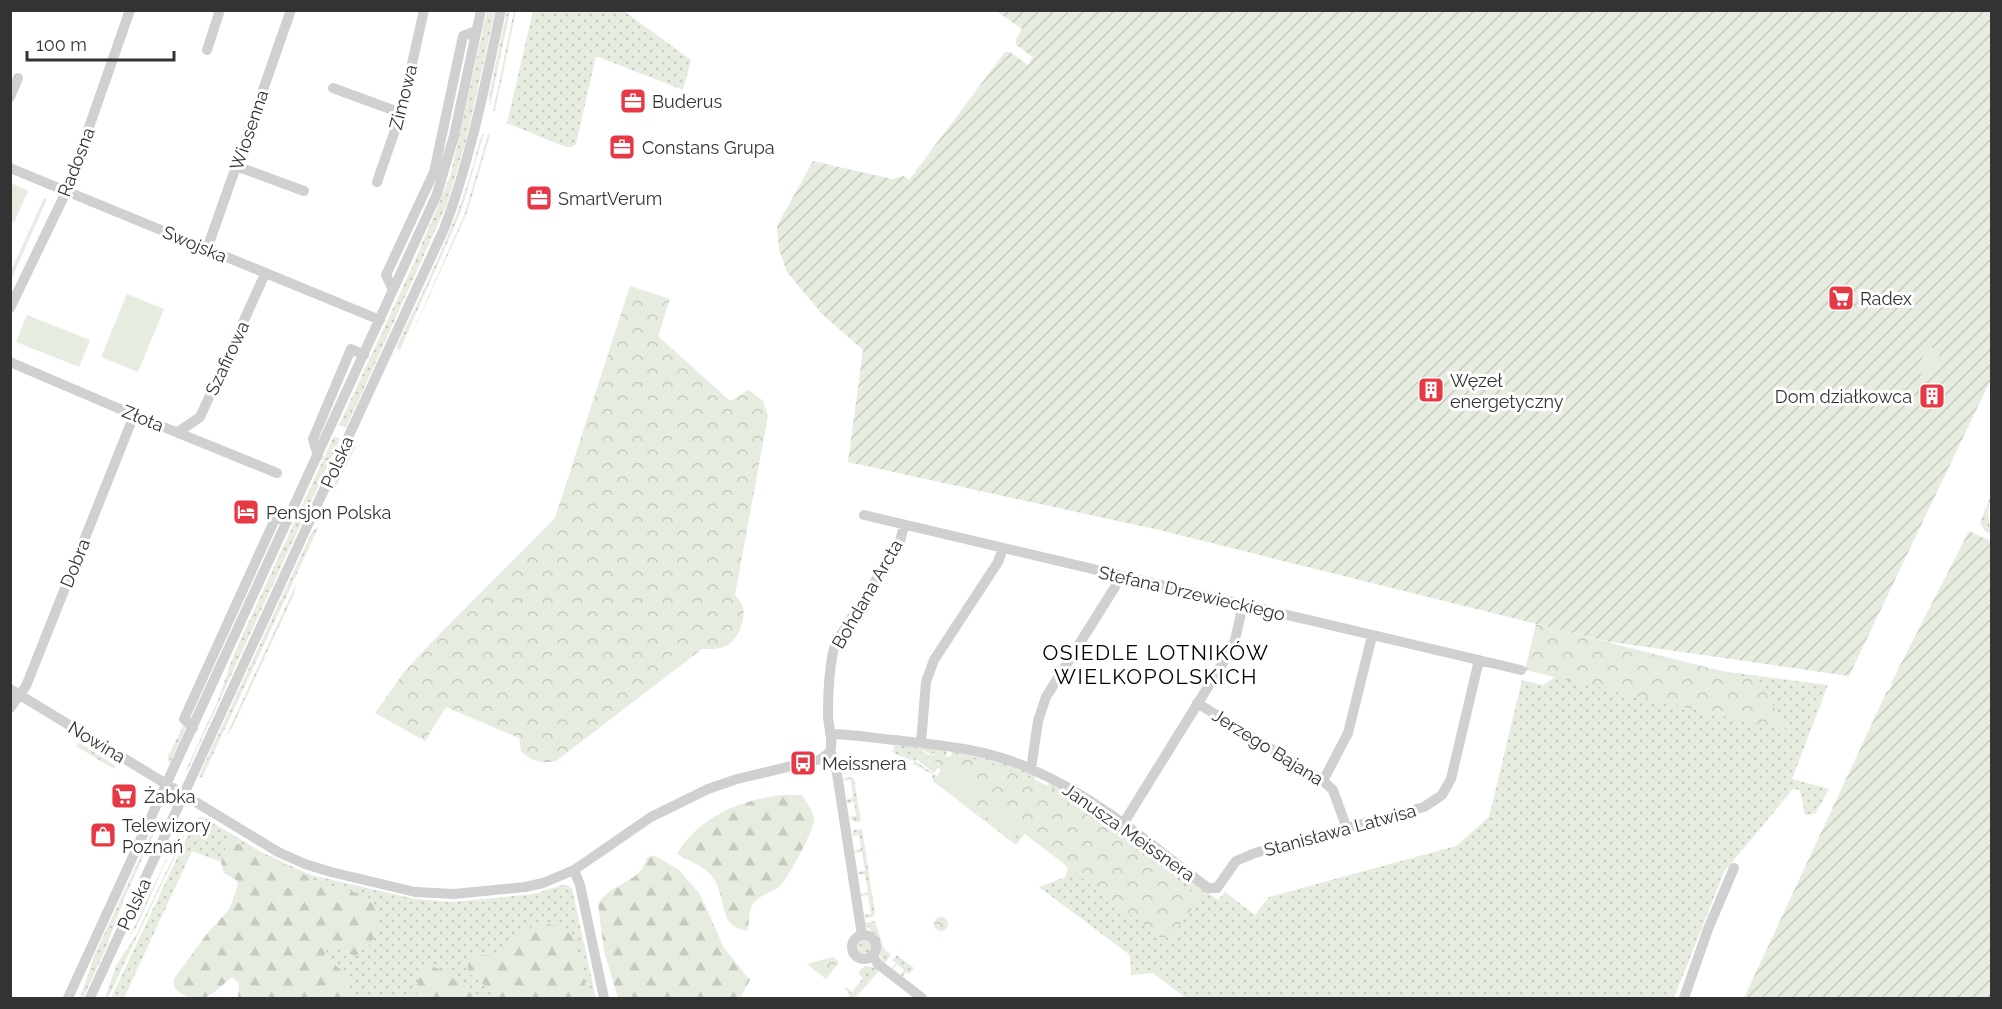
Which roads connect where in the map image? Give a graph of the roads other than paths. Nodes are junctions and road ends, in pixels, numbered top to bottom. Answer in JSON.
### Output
{"nodes":[{"id":1,"x":130,"y":10,"type":"edge"},
{"id":2,"x":220,"y":10,"type":"edge"},
{"id":3,"x":291,"y":10,"type":"edge"},
{"id":4,"x":424,"y":10,"type":"edge"},
{"id":5,"x":501,"y":10,"type":"edge"},
{"id":6,"x":477,"y":12,"type":"edge"},
{"id":7,"x":207,"y":50,"type":"dead end"},
{"id":8,"x":18,"y":78,"type":"dead end"},
{"id":9,"x":333,"y":88,"type":"dead end"},
{"id":10,"x":10,"y":97,"type":"edge"},
{"id":11,"x":401,"y":112,"type":"junction"},
{"id":12,"x":236,"y":166,"type":"junction"},
{"id":13,"x":10,"y":168,"type":"edge"},
{"id":14,"x":377,"y":182,"type":"dead end"},
{"id":15,"x":67,"y":190,"type":"junction"},
{"id":16,"x":304,"y":191,"type":"dead end"},
{"id":17,"x":207,"y":249,"type":"junction"},
{"id":18,"x":265,"y":274,"type":"junction"},
{"id":19,"x":10,"y":308,"type":"edge"},
{"id":20,"x":380,"y":320,"type":"junction"},
{"id":21,"x":10,"y":362,"type":"edge"},
{"id":22,"x":134,"y":415,"type":"junction"},
{"id":23,"x":178,"y":432,"type":"junction"},
{"id":24,"x":277,"y":473,"type":"dead end"},
{"id":25,"x":864,"y":515,"type":"dead end"},
{"id":26,"x":287,"y":522,"type":"junction"},
{"id":27,"x":904,"y":525,"type":"junction"},
{"id":28,"x":1003,"y":548,"type":"junction"},
{"id":29,"x":1118,"y":576,"type":"junction"},
{"id":30,"x":1243,"y":605,"type":"junction"},
{"id":31,"x":1372,"y":636,"type":"junction"},
{"id":32,"x":1479,"y":660,"type":"junction"},
{"id":33,"x":1521,"y":670,"type":"dead end"},
{"id":34,"x":10,"y":689,"type":"edge"},
{"id":35,"x":21,"y":695,"type":"junction"},
{"id":36,"x":1197,"y":703,"type":"junction"},
{"id":37,"x":10,"y":708,"type":"edge"},
{"id":38,"x":193,"y":728,"type":"junction"},
{"id":39,"x":830,"y":734,"type":"junction"},
{"id":40,"x":921,"y":743,"type":"junction"},
{"id":41,"x":830,"y":752,"type":"junction"},
{"id":42,"x":1031,"y":769,"type":"junction"},
{"id":43,"x":1323,"y":781,"type":"junction"},
{"id":44,"x":167,"y":784,"type":"junction"},
{"id":45,"x":184,"y":795,"type":"junction"},
{"id":46,"x":1123,"y":824,"type":"junction"},
{"id":47,"x":1347,"y":829,"type":"junction"},
{"id":48,"x":1734,"y":868,"type":"dead end"},
{"id":49,"x":574,"y":870,"type":"junction"},
{"id":50,"x":1217,"y":888,"type":"joint"},
{"id":51,"x":862,"y":935,"type":"junction"},
{"id":52,"x":872,"y":956,"type":"junction"},
{"id":53,"x":68,"y":999,"type":"edge"},
{"id":54,"x":90,"y":999,"type":"edge"},
{"id":55,"x":604,"y":999,"type":"edge"},
{"id":56,"x":922,"y":999,"type":"edge"},
{"id":57,"x":1684,"y":999,"type":"edge"}],
"edges":[{"from":1,"to":15,"type":"street","name":"Radosna"},
{"from":2,"to":7,"type":"street"},
{"from":3,"to":12,"type":"street","name":"Wiosenna"},
{"from":4,"to":11,"type":"street","name":"Zimowa"},
{"from":5,"to":45,"type":"street","name":"Polska"},
{"from":6,"to":20,"type":"street","name":"Polska"},
{"from":8,"to":10,"type":"street"},
{"from":9,"to":11,"type":"street"},
{"from":11,"to":14,"type":"street","name":"Zimowa"},
{"from":12,"to":16,"type":"street"},
{"from":12,"to":17,"type":"street","name":"Wiosenna"},
{"from":13,"to":15,"type":"street","name":"Swojska"},
{"from":15,"to":17,"type":"street","name":"Swojska"},
{"from":15,"to":19,"type":"street","name":"Radosna"},
{"from":17,"to":18,"type":"street","name":"Swojska"},
{"from":18,"to":20,"type":"street","name":"Swojska"},
{"from":18,"to":23,"type":"street","name":"Szafirowa"},
{"from":20,"to":26,"type":"street","name":"Polska"},
{"from":21,"to":22,"type":"street","name":"Złota"},
{"from":22,"to":23,"type":"street","name":"Złota"},
{"from":22,"to":35,"type":"street","name":"Dobra"},
{"from":23,"to":24,"type":"street","name":"Złota"},
{"from":25,"to":27,"type":"street","name":"Stefana Drzewieckiego"},
{"from":26,"to":38,"type":"street","name":"Polska"},
{"from":26,"to":38,"type":"street"},
{"from":27,"to":28,"type":"street","name":"Stefana Drzewieckiego"},
{"from":27,"to":39,"type":"street","name":"Bohdana Arcta"},
{"from":28,"to":29,"type":"street","name":"Stefana Drzewieckiego"},
{"from":28,"to":40,"type":"street"},
{"from":29,"to":30,"type":"street","name":"Stefana Drzewieckiego"},
{"from":29,"to":42,"type":"street"},
{"from":30,"to":31,"type":"street","name":"Stefana Drzewieckiego"},
{"from":30,"to":36,"type":"street"},
{"from":31,"to":32,"type":"street","name":"Stefana Drzewieckiego"},
{"from":31,"to":43,"type":"street"},
{"from":32,"to":33,"type":"street","name":"Stefana Drzewieckiego"},
{"from":32,"to":47,"type":"street","name":"Stanisława Latwisa"},
{"from":34,"to":35,"type":"street","name":"Nowina"},
{"from":35,"to":37,"type":"street","name":"Dobra"},
{"from":35,"to":44,"type":"street","name":"Nowina"},
{"from":36,"to":43,"type":"street","name":"Jerzego Bajana"},
{"from":36,"to":46,"type":"street"},
{"from":38,"to":44,"type":"street","name":"Polska"},
{"from":39,"to":40,"type":"street","name":"Janusza Meissnera"},
{"from":39,"to":41,"type":"street","name":"Bohdana Arcta"},
{"from":40,"to":42,"type":"street","name":"Janusza Meissnera"},
{"from":41,"to":49,"type":"street","name":"Nowina"},
{"from":41,"to":51,"type":"street","name":"Bohdana Arcta"},
{"from":42,"to":46,"type":"street","name":"Janusza Meissnera"},
{"from":43,"to":47,"type":"street","name":"Jerzego Bajana"},
{"from":44,"to":45,"type":"street","name":"Nowina"},
{"from":44,"to":53,"type":"street","name":"Polska"},
{"from":45,"to":49,"type":"street","name":"Nowina"},
{"from":45,"to":54,"type":"street","name":"Polska"},
{"from":46,"to":50,"type":"street","name":"Janusza Meissnera"},
{"from":47,"to":50,"type":"street","name":"Stanisława Latwisa"},
{"from":48,"to":57,"type":"street"},
{"from":49,"to":55,"type":"street"},
{"from":51,"to":52,"type":"street"},
{"from":51,"to":52,"type":"street"},
{"from":52,"to":56,"type":"street"}]}
